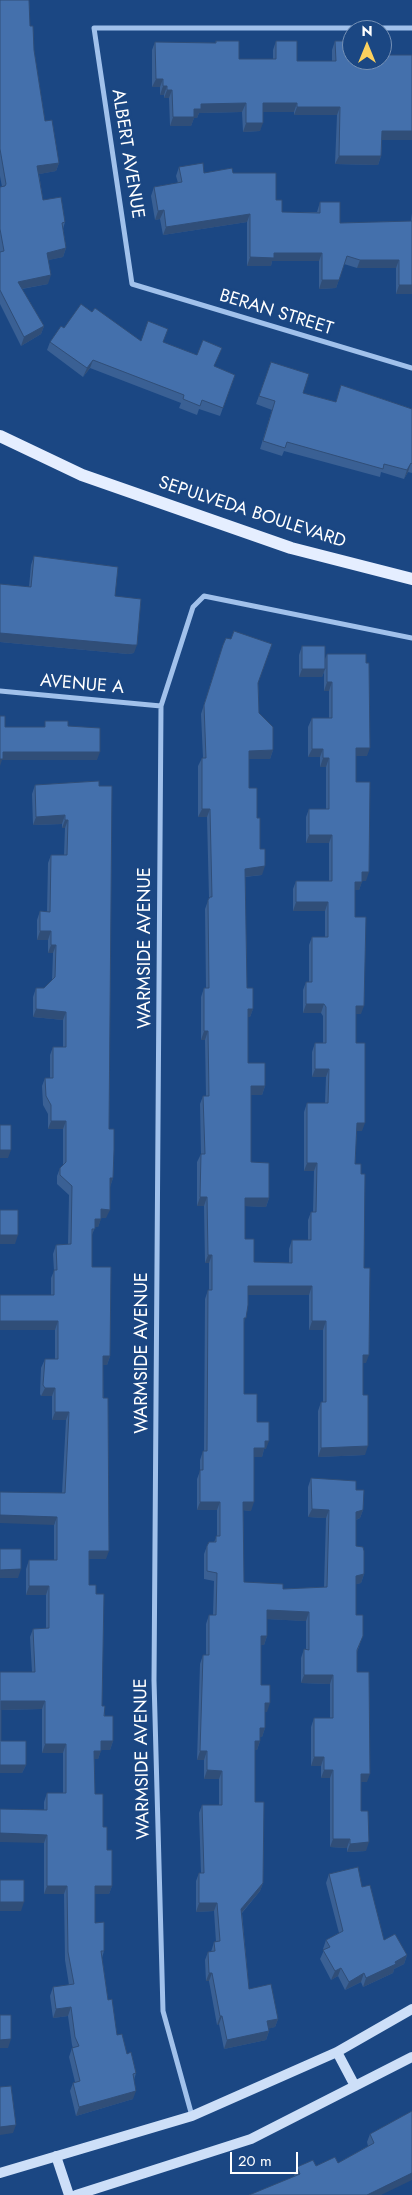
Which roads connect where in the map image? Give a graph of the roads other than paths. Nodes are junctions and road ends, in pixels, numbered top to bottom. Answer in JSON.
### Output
{"nodes":[{"id":1,"x":412,"y":28,"type":"edge"},
{"id":2,"x":132,"y":284,"type":"joint"},
{"id":3,"x":412,"y":368,"type":"edge"},
{"id":4,"x":0,"y":436,"type":"edge"},
{"id":5,"x":412,"y":579,"type":"edge"},
{"id":6,"x":412,"y":638,"type":"edge"},
{"id":7,"x":0,"y":691,"type":"edge"},
{"id":8,"x":161,"y":706,"type":"junction"},
{"id":9,"x":412,"y":2009,"type":"edge"},
{"id":10,"x":337,"y":2052,"type":"junction"},
{"id":11,"x":412,"y":2057,"type":"edge"},
{"id":12,"x":355,"y":2086,"type":"junction"},
{"id":13,"x":192,"y":2116,"type":"junction"},
{"id":14,"x":56,"y":2156,"type":"junction"},
{"id":15,"x":0,"y":2173,"type":"edge"},
{"id":16,"x":69,"y":2195,"type":"edge"},
{"id":17,"x":76,"y":2195,"type":"edge"}],
"edges":[{"from":1,"to":2,"type":"street","name":"ALBERT AVENUE"},
{"from":2,"to":3,"type":"street","name":"BERAN STREET"},
{"from":4,"to":5,"type":"main road","name":"SEPULVEDA BOULEVARD"},
{"from":6,"to":8,"type":"street","name":"WARMSIDE AVENUE"},
{"from":7,"to":8,"type":"street","name":"AVENUE A"},
{"from":8,"to":13,"type":"street","name":"WARMSIDE AVENUE"},
{"from":9,"to":10,"type":"main road"},
{"from":10,"to":12,"type":"main road"},
{"from":10,"to":13,"type":"main road"},
{"from":11,"to":12,"type":"main road"},
{"from":12,"to":17,"type":"main road"},
{"from":13,"to":14,"type":"main road"},
{"from":14,"to":15,"type":"main road"},
{"from":14,"to":16,"type":"main road"}]}
